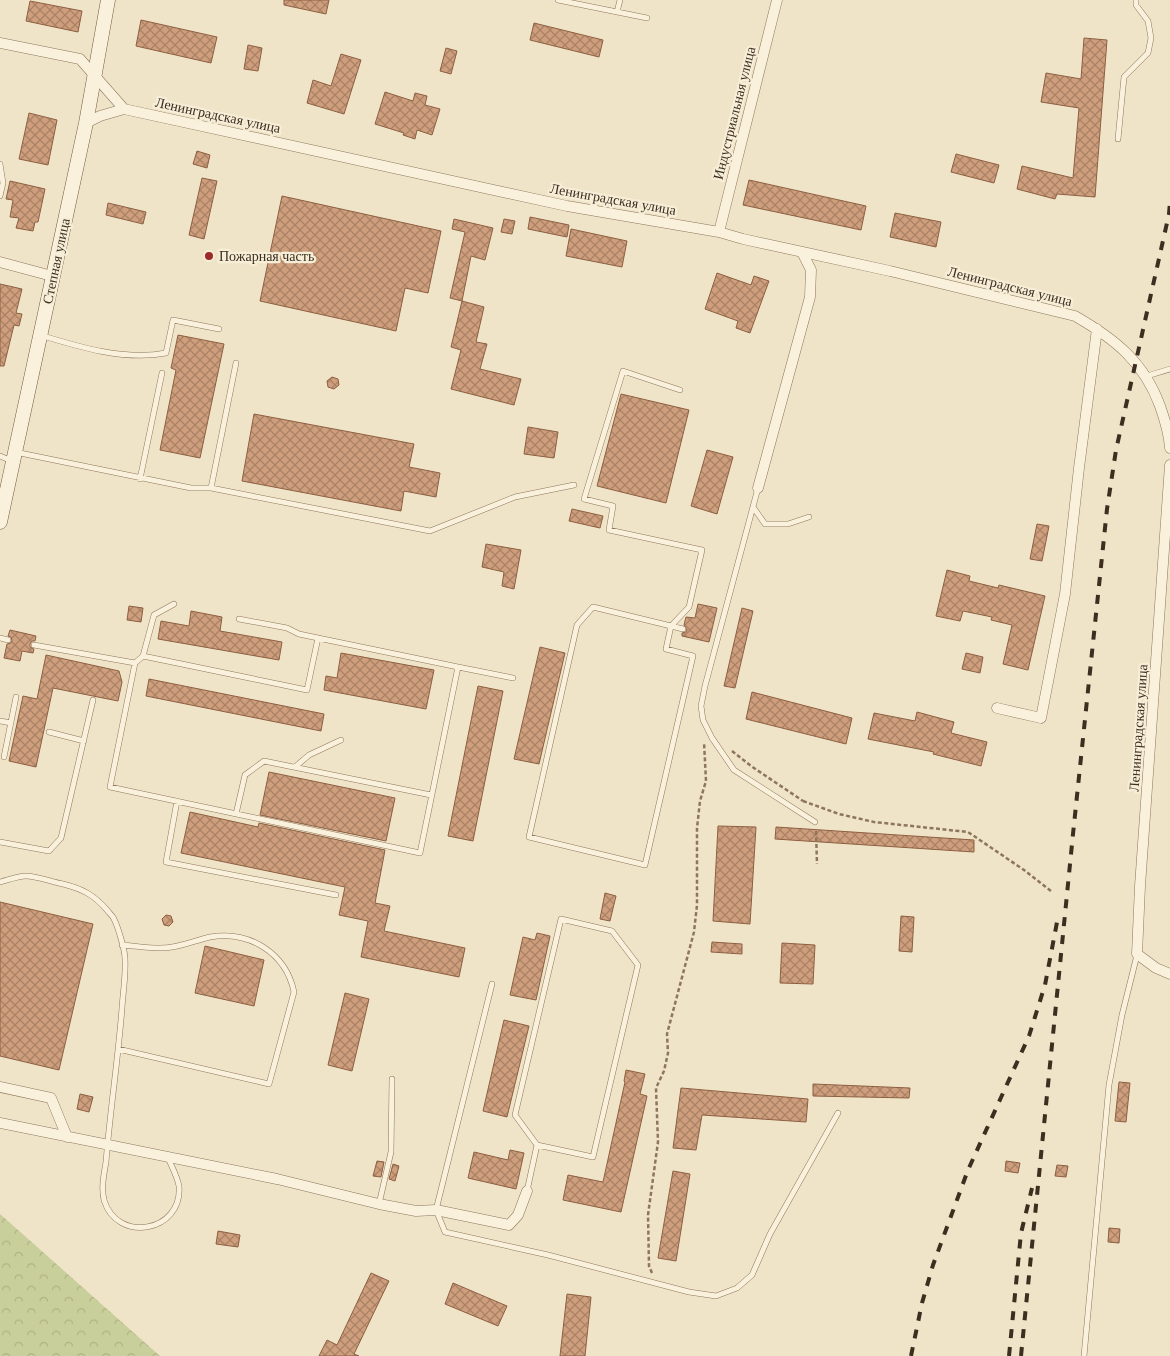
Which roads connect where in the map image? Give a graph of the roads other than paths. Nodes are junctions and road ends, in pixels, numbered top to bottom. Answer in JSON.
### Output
{"nodes":[{"id":1,"x":108,"y":0,"type":"edge"},
{"id":2,"x":558,"y":0,"type":"edge"},
{"id":3,"x":620,"y":0,"type":"edge"},
{"id":4,"x":777,"y":0,"type":"edge"},
{"id":5,"x":1136,"y":0,"type":"edge"},
{"id":6,"x":618,"y":12,"type":"junction"},
{"id":7,"x":648,"y":18,"type":"dead end"},
{"id":8,"x":0,"y":44,"type":"edge"},
{"id":9,"x":94,"y":77,"type":"junction"},
{"id":10,"x":124,"y":109,"type":"junction"},
{"id":11,"x":86,"y":124,"type":"junction"},
{"id":12,"x":1118,"y":139,"type":"dead end"},
{"id":13,"x":0,"y":164,"type":"edge"},
{"id":14,"x":0,"y":196,"type":"edge"},
{"id":15,"x":719,"y":232,"type":"junction"},
{"id":16,"x":802,"y":252,"type":"junction"},
{"id":17,"x":0,"y":262,"type":"edge"},
{"id":18,"x":52,"y":276,"type":"junction"},
{"id":19,"x":219,"y":329,"type":"dead end"},
{"id":20,"x":1097,"y":329,"type":"junction"},
{"id":21,"x":40,"y":335,"type":"junction"},
{"id":22,"x":236,"y":363,"type":"dead end"},
{"id":23,"x":1170,"y":370,"type":"edge"},
{"id":24,"x":162,"y":373,"type":"dead end"},
{"id":25,"x":1147,"y":376,"type":"junction"},
{"id":26,"x":680,"y":390,"type":"dead end"},
{"id":27,"x":1170,"y":448,"type":"edge"},
{"id":28,"x":9,"y":456,"type":"edge"},
{"id":29,"x":1170,"y":465,"type":"edge"},
{"id":30,"x":140,"y":478,"type":"junction"},
{"id":31,"x":574,"y":485,"type":"dead end"},
{"id":32,"x":211,"y":488,"type":"junction"},
{"id":33,"x":758,"y":488,"type":"joint"},
{"id":34,"x":753,"y":507,"type":"junction"},
{"id":35,"x":809,"y":517,"type":"dead end"},
{"id":36,"x":0,"y":522,"type":"edge"},
{"id":37,"x":174,"y":604,"type":"dead end"},
{"id":38,"x":239,"y":619,"type":"dead end"},
{"id":39,"x":671,"y":626,"type":"junction"},
{"id":40,"x":683,"y":629,"type":"dead end"},
{"id":41,"x":711,"y":636,"type":"dead end"},
{"id":42,"x":0,"y":638,"type":"edge"},
{"id":43,"x":318,"y":638,"type":"junction"},
{"id":44,"x":718,"y":638,"type":"junction"},
{"id":45,"x":8,"y":640,"type":"dead end"},
{"id":46,"x":34,"y":645,"type":"dead end"},
{"id":47,"x":143,"y":656,"type":"junction"},
{"id":48,"x":135,"y":663,"type":"junction"},
{"id":49,"x":458,"y":667,"type":"junction"},
{"id":50,"x":512,"y":678,"type":"dead end"},
{"id":51,"x":16,"y":697,"type":"dead end"},
{"id":52,"x":92,"y":700,"type":"dead end"},
{"id":53,"x":998,"y":708,"type":"dead end"},
{"id":54,"x":0,"y":721,"type":"edge"},
{"id":55,"x":11,"y":723,"type":"junction"},
{"id":56,"x":49,"y":732,"type":"dead end"},
{"id":57,"x":341,"y":740,"type":"dead end"},
{"id":58,"x":84,"y":741,"type":"junction"},
{"id":59,"x":4,"y":757,"type":"dead end"},
{"id":60,"x":295,"y":767,"type":"junction"},
{"id":61,"x":432,"y":794,"type":"junction"},
{"id":62,"x":177,"y":801,"type":"junction"},
{"id":63,"x":236,"y":814,"type":"junction"},
{"id":64,"x":815,"y":822,"type":"dead end"},
{"id":65,"x":0,"y":842,"type":"edge"},
{"id":66,"x":0,"y":882,"type":"edge"},
{"id":67,"x":336,"y":894,"type":"dead end"},
{"id":68,"x":122,"y":945,"type":"junction"},
{"id":69,"x":1137,"y":954,"type":"junction"},
{"id":70,"x":1170,"y":974,"type":"edge"},
{"id":71,"x":492,"y":984,"type":"dead end"},
{"id":72,"x":118,"y":1049,"type":"junction"},
{"id":73,"x":392,"y":1079,"type":"dead end"},
{"id":74,"x":0,"y":1086,"type":"edge"},
{"id":75,"x":838,"y":1113,"type":"dead end"},
{"id":76,"x":0,"y":1123,"type":"edge"},
{"id":77,"x":67,"y":1137,"type":"junction"},
{"id":78,"x":106,"y":1145,"type":"junction"},
{"id":79,"x":537,"y":1145,"type":"junction"},
{"id":80,"x":168,"y":1158,"type":"junction"},
{"id":81,"x":527,"y":1191,"type":"joint"},
{"id":82,"x":380,"y":1204,"type":"junction"},
{"id":83,"x":436,"y":1210,"type":"junction"},
{"id":84,"x":1084,"y":1356,"type":"edge"}],
"edges":[{"from":1,"to":9,"type":"street","name":"Степная улица"},
{"from":2,"to":6,"type":"lane"},
{"from":3,"to":6,"type":"lane"},
{"from":4,"to":15,"type":"street","name":"Индустриальная улица"},
{"from":5,"to":12,"type":"lane"},
{"from":6,"to":7,"type":"lane"},
{"from":8,"to":9,"type":"street"},
{"from":9,"to":10,"type":"street"},
{"from":9,"to":11,"type":"street","name":"Степная улица"},
{"from":10,"to":11,"type":"street"},
{"from":10,"to":15,"type":"street","name":"Ленинградская улица"},
{"from":11,"to":18,"type":"street","name":"Степная улица"},
{"from":13,"to":14,"type":"lane"},
{"from":15,"to":16,"type":"street","name":"Ленинградская улица"},
{"from":16,"to":20,"type":"street","name":"Ленинградская улица"},
{"from":16,"to":33,"type":"street"},
{"from":17,"to":18,"type":"street"},
{"from":18,"to":21,"type":"street","name":"Степная улица"},
{"from":19,"to":21,"type":"lane"},
{"from":20,"to":25,"type":"street","name":"Ленинградская улица"},
{"from":20,"to":53,"type":"street"},
{"from":21,"to":28,"type":"street","name":"Степная улица"},
{"from":22,"to":32,"type":"lane"},
{"from":23,"to":25,"type":"lane"},
{"from":24,"to":30,"type":"lane"},
{"from":25,"to":27,"type":"street","name":"Ленинградская улица"},
{"from":26,"to":39,"type":"lane"},
{"from":28,"to":30,"type":"lane"},
{"from":28,"to":36,"type":"street","name":"Степная улица"},
{"from":29,"to":69,"type":"street","name":"Ленинградская улица"},
{"from":30,"to":32,"type":"lane"},
{"from":31,"to":32,"type":"lane"},
{"from":33,"to":34,"type":"lane"},
{"from":34,"to":35,"type":"lane"},
{"from":34,"to":44,"type":"lane"},
{"from":37,"to":47,"type":"lane"},
{"from":38,"to":43,"type":"lane"},
{"from":39,"to":39,"type":"lane"},
{"from":39,"to":40,"type":"lane"},
{"from":41,"to":44,"type":"lane"},
{"from":42,"to":45,"type":"lane"},
{"from":43,"to":47,"type":"lane"},
{"from":43,"to":49,"type":"lane"},
{"from":44,"to":64,"type":"lane"},
{"from":46,"to":48,"type":"lane"},
{"from":47,"to":48,"type":"lane"},
{"from":48,"to":62,"type":"lane"},
{"from":49,"to":50,"type":"lane"},
{"from":49,"to":61,"type":"lane"},
{"from":51,"to":55,"type":"lane"},
{"from":52,"to":58,"type":"lane"},
{"from":54,"to":55,"type":"lane"},
{"from":55,"to":59,"type":"lane"},
{"from":56,"to":58,"type":"lane"},
{"from":57,"to":60,"type":"lane"},
{"from":58,"to":65,"type":"lane"},
{"from":60,"to":61,"type":"lane"},
{"from":60,"to":63,"type":"lane"},
{"from":61,"to":63,"type":"lane"},
{"from":62,"to":63,"type":"lane"},
{"from":62,"to":67,"type":"lane"},
{"from":66,"to":68,"type":"lane"},
{"from":68,"to":72,"type":"lane"},
{"from":68,"to":72,"type":"lane"},
{"from":69,"to":70,"type":"street"},
{"from":69,"to":84,"type":"lane"},
{"from":71,"to":83,"type":"lane"},
{"from":72,"to":78,"type":"lane"},
{"from":73,"to":82,"type":"lane"},
{"from":74,"to":77,"type":"street"},
{"from":75,"to":83,"type":"lane"},
{"from":76,"to":77,"type":"street"},
{"from":77,"to":78,"type":"street"},
{"from":78,"to":80,"type":"street"},
{"from":78,"to":80,"type":"lane"},
{"from":79,"to":79,"type":"lane"},
{"from":79,"to":81,"type":"lane"},
{"from":80,"to":82,"type":"street"},
{"from":81,"to":83,"type":"street"},
{"from":82,"to":83,"type":"street"}]}
